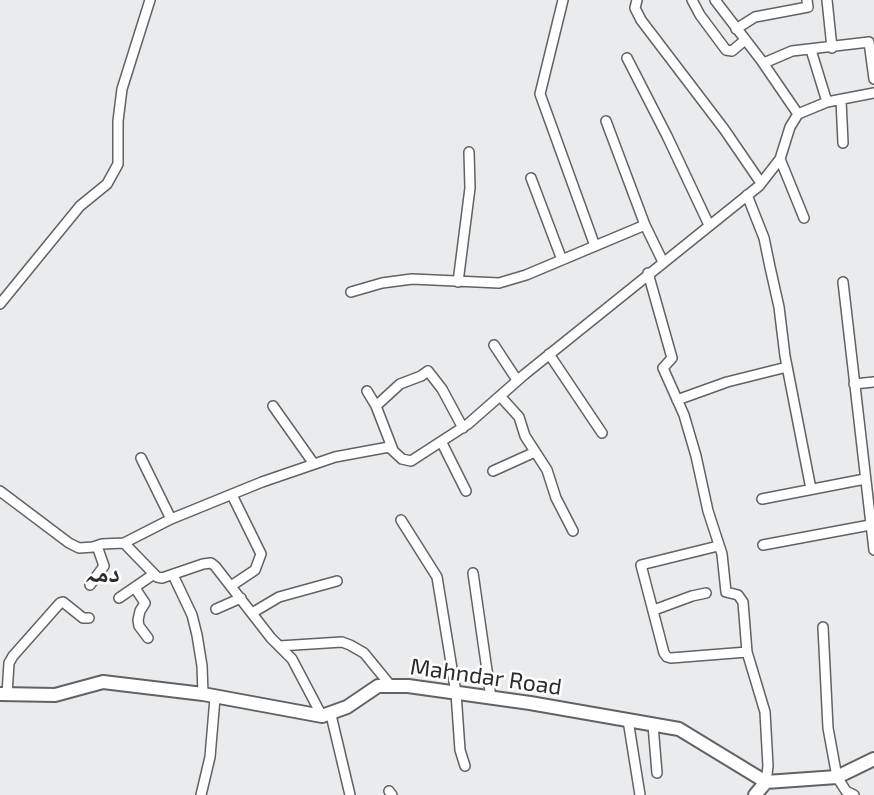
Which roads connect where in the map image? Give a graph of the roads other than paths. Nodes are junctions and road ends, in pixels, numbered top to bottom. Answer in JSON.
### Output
{"nodes":[{"id":1,"x":150,"y":0,"type":"edge"},
{"id":2,"x":563,"y":0,"type":"edge"},
{"id":3,"x":637,"y":0,"type":"edge"},
{"id":4,"x":692,"y":0,"type":"edge"},
{"id":5,"x":715,"y":0,"type":"edge"},
{"id":6,"x":807,"y":0,"type":"edge"},
{"id":7,"x":827,"y":0,"type":"edge"},
{"id":8,"x":737,"y":29,"type":"junction"},
{"id":9,"x":746,"y":40,"type":"junction"},
{"id":10,"x":832,"y":48,"type":"junction"},
{"id":11,"x":811,"y":50,"type":"junction"},
{"id":12,"x":627,"y":58,"type":"dead end"},
{"id":13,"x":764,"y":63,"type":"junction"},
{"id":14,"x":874,"y":79,"type":"edge"},
{"id":15,"x":874,"y":93,"type":"edge"},
{"id":16,"x":841,"y":100,"type":"junction"},
{"id":17,"x":827,"y":102,"type":"junction"},
{"id":18,"x":798,"y":114,"type":"junction"},
{"id":19,"x":606,"y":121,"type":"dead end"},
{"id":20,"x":843,"y":143,"type":"dead end"},
{"id":21,"x":469,"y":152,"type":"dead end"},
{"id":22,"x":780,"y":159,"type":"junction"},
{"id":23,"x":531,"y":178,"type":"dead end"},
{"id":24,"x":761,"y":183,"type":"junction"},
{"id":25,"x":747,"y":195,"type":"junction"},
{"id":26,"x":804,"y":218,"type":"dead end"},
{"id":27,"x":645,"y":225,"type":"junction"},
{"id":28,"x":709,"y":225,"type":"junction"},
{"id":29,"x":595,"y":246,"type":"junction"},
{"id":30,"x":562,"y":260,"type":"junction"},
{"id":31,"x":663,"y":262,"type":"junction"},
{"id":32,"x":648,"y":273,"type":"junction"},
{"id":33,"x":458,"y":282,"type":"junction"},
{"id":34,"x":844,"y":282,"type":"dead end"},
{"id":35,"x":351,"y":292,"type":"dead end"},
{"id":36,"x":0,"y":304,"type":"edge"},
{"id":37,"x":494,"y":345,"type":"dead end"},
{"id":38,"x":549,"y":354,"type":"junction"},
{"id":39,"x":787,"y":367,"type":"junction"},
{"id":40,"x":517,"y":380,"type":"junction"},
{"id":41,"x":874,"y":382,"type":"edge"},
{"id":42,"x":854,"y":384,"type":"junction"},
{"id":43,"x":367,"y":391,"type":"dead end"},
{"id":44,"x":500,"y":396,"type":"junction"},
{"id":45,"x":677,"y":400,"type":"junction"},
{"id":46,"x":273,"y":406,"type":"dead end"},
{"id":47,"x":376,"y":406,"type":"junction"},
{"id":48,"x":463,"y":428,"type":"junction"},
{"id":49,"x":602,"y":433,"type":"dead end"},
{"id":50,"x":442,"y":443,"type":"junction"},
{"id":51,"x":393,"y":450,"type":"junction"},
{"id":52,"x":536,"y":452,"type":"junction"},
{"id":53,"x":141,"y":458,"type":"dead end"},
{"id":54,"x":314,"y":464,"type":"junction"},
{"id":55,"x":493,"y":471,"type":"dead end"},
{"id":56,"x":868,"y":473,"type":"edge"},
{"id":57,"x":811,"y":489,"type":"junction"},
{"id":58,"x":0,"y":491,"type":"edge"},
{"id":59,"x":466,"y":491,"type":"dead end"},
{"id":60,"x":232,"y":495,"type":"junction"},
{"id":61,"x":762,"y":499,"type":"dead end"},
{"id":62,"x":172,"y":519,"type":"junction"},
{"id":63,"x":401,"y":520,"type":"dead end"},
{"id":64,"x":870,"y":525,"type":"junction"},
{"id":65,"x":573,"y":531,"type":"dead end"},
{"id":66,"x":124,"y":543,"type":"junction"},
{"id":67,"x":763,"y":544,"type":"dead end"},
{"id":68,"x":718,"y":545,"type":"junction"},
{"id":69,"x":97,"y":546,"type":"junction"},
{"id":70,"x":874,"y":550,"type":"edge"},
{"id":71,"x":473,"y":573,"type":"dead end"},
{"id":72,"x":154,"y":574,"type":"junction"},
{"id":73,"x":173,"y":575,"type":"junction"},
{"id":74,"x":337,"y":581,"type":"dead end"},
{"id":75,"x":90,"y":585,"type":"dead end"},
{"id":76,"x":231,"y":586,"type":"junction"},
{"id":77,"x":135,"y":588,"type":"junction"},
{"id":78,"x":706,"y":593,"type":"dead end"},
{"id":79,"x":119,"y":598,"type":"dead end"},
{"id":80,"x":241,"y":598,"type":"junction"},
{"id":81,"x":216,"y":608,"type":"dead end"},
{"id":82,"x":654,"y":610,"type":"junction"},
{"id":83,"x":252,"y":613,"type":"junction"},
{"id":84,"x":89,"y":618,"type":"dead end"},
{"id":85,"x":823,"y":627,"type":"dead end"},
{"id":86,"x":148,"y":639,"type":"dead end"},
{"id":87,"x":279,"y":646,"type":"junction"},
{"id":88,"x":747,"y":652,"type":"junction"},
{"id":89,"x":391,"y":686,"type":"junction"},
{"id":90,"x":456,"y":692,"type":"junction"},
{"id":91,"x":3,"y":694,"type":"edge"},
{"id":92,"x":209,"y":696,"type":"junction"},
{"id":93,"x":491,"y":698,"type":"junction"},
{"id":94,"x":327,"y":716,"type":"junction"},
{"id":95,"x":628,"y":720,"type":"junction"},
{"id":96,"x":653,"y":724,"type":"junction"},
{"id":97,"x":874,"y":759,"type":"edge"},
{"id":98,"x":465,"y":766,"type":"dead end"},
{"id":99,"x":657,"y":773,"type":"dead end"},
{"id":100,"x":838,"y":777,"type":"junction"},
{"id":101,"x":766,"y":782,"type":"junction"},
{"id":102,"x":201,"y":795,"type":"edge"},
{"id":103,"x":350,"y":795,"type":"edge"},
{"id":104,"x":640,"y":795,"type":"edge"},
{"id":105,"x":755,"y":795,"type":"edge"},
{"id":106,"x":854,"y":795,"type":"edge"}],
"edges":[{"from":1,"to":36,"type":"street"},
{"from":2,"to":29,"type":"street"},
{"from":3,"to":24,"type":"street"},
{"from":4,"to":9,"type":"street"},
{"from":5,"to":8,"type":"street"},
{"from":6,"to":8,"type":"street"},
{"from":7,"to":10,"type":"street"},
{"from":8,"to":9,"type":"street"},
{"from":9,"to":13,"type":"street"},
{"from":10,"to":11,"type":"street"},
{"from":10,"to":14,"type":"street"},
{"from":11,"to":13,"type":"street"},
{"from":11,"to":17,"type":"street"},
{"from":12,"to":28,"type":"street"},
{"from":13,"to":18,"type":"street"},
{"from":15,"to":16,"type":"street"},
{"from":16,"to":17,"type":"street"},
{"from":16,"to":20,"type":"street"},
{"from":17,"to":18,"type":"street"},
{"from":18,"to":22,"type":"street"},
{"from":19,"to":27,"type":"street"},
{"from":21,"to":33,"type":"street"},
{"from":22,"to":24,"type":"street"},
{"from":22,"to":26,"type":"street"},
{"from":23,"to":30,"type":"street"},
{"from":24,"to":25,"type":"street"},
{"from":25,"to":28,"type":"street"},
{"from":25,"to":39,"type":"street"},
{"from":27,"to":29,"type":"street"},
{"from":27,"to":31,"type":"street"},
{"from":28,"to":31,"type":"street"},
{"from":29,"to":30,"type":"street"},
{"from":30,"to":33,"type":"street"},
{"from":31,"to":32,"type":"street"},
{"from":32,"to":38,"type":"street"},
{"from":32,"to":45,"type":"street"},
{"from":33,"to":35,"type":"street"},
{"from":34,"to":42,"type":"street"},
{"from":37,"to":40,"type":"street"},
{"from":38,"to":40,"type":"street"},
{"from":38,"to":49,"type":"street"},
{"from":39,"to":45,"type":"street"},
{"from":39,"to":57,"type":"street"},
{"from":40,"to":44,"type":"street"},
{"from":41,"to":42,"type":"street"},
{"from":42,"to":56,"type":"street"},
{"from":43,"to":47,"type":"street"},
{"from":44,"to":48,"type":"street"},
{"from":44,"to":52,"type":"street"},
{"from":45,"to":68,"type":"street"},
{"from":46,"to":54,"type":"street"},
{"from":47,"to":48,"type":"street"},
{"from":47,"to":51,"type":"street"},
{"from":48,"to":50,"type":"street"},
{"from":50,"to":51,"type":"street"},
{"from":50,"to":59,"type":"street"},
{"from":51,"to":54,"type":"street"},
{"from":52,"to":55,"type":"street"},
{"from":52,"to":65,"type":"street"},
{"from":53,"to":62,"type":"street"},
{"from":54,"to":60,"type":"street"},
{"from":56,"to":57,"type":"street"},
{"from":56,"to":64,"type":"street"},
{"from":57,"to":61,"type":"street"},
{"from":58,"to":69,"type":"street"},
{"from":60,"to":62,"type":"street"},
{"from":60,"to":76,"type":"street"},
{"from":62,"to":66,"type":"street"},
{"from":63,"to":90,"type":"street"},
{"from":64,"to":67,"type":"street"},
{"from":64,"to":70,"type":"street"},
{"from":66,"to":69,"type":"street"},
{"from":66,"to":72,"type":"street"},
{"from":68,"to":82,"type":"street"},
{"from":68,"to":88,"type":"street"},
{"from":69,"to":75,"type":"street"},
{"from":71,"to":93,"type":"street"},
{"from":72,"to":73,"type":"street"},
{"from":72,"to":77,"type":"street"},
{"from":73,"to":76,"type":"street"},
{"from":73,"to":92,"type":"street"},
{"from":74,"to":83,"type":"street"},
{"from":76,"to":80,"type":"street"},
{"from":77,"to":79,"type":"street"},
{"from":77,"to":86,"type":"street"},
{"from":78,"to":82,"type":"street"},
{"from":80,"to":81,"type":"street"},
{"from":80,"to":83,"type":"street"},
{"from":82,"to":88,"type":"street"},
{"from":83,"to":87,"type":"street"},
{"from":84,"to":91,"type":"street"},
{"from":85,"to":100,"type":"street"},
{"from":87,"to":89,"type":"street"},
{"from":87,"to":94,"type":"street"},
{"from":88,"to":101,"type":"street"},
{"from":89,"to":90,"type":"street","name":"Mahndar Road"},
{"from":89,"to":94,"type":"street","name":"Mahndar Road"},
{"from":90,"to":93,"type":"street","name":"Mahndar Road"},
{"from":90,"to":98,"type":"street"},
{"from":91,"to":92,"type":"street"},
{"from":92,"to":94,"type":"street"},
{"from":92,"to":102,"type":"street"},
{"from":93,"to":95,"type":"street","name":"Mahndar Road"},
{"from":94,"to":103,"type":"street"},
{"from":95,"to":96,"type":"street","name":"Mahndar Road"},
{"from":95,"to":104,"type":"street"},
{"from":96,"to":99,"type":"street"},
{"from":96,"to":101,"type":"street","name":"Mahndar Road"},
{"from":97,"to":100,"type":"street"},
{"from":100,"to":101,"type":"street"},
{"from":100,"to":106,"type":"street"},
{"from":101,"to":105,"type":"street"}]}
